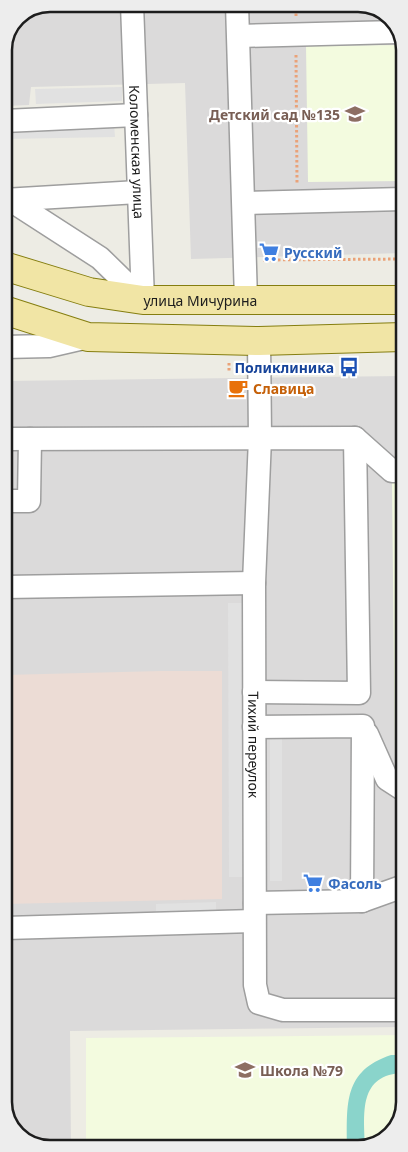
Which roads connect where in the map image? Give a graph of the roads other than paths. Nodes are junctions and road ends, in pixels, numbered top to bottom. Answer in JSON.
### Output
{"nodes":[{"id":1,"x":132,"y":13,"type":"edge"},
{"id":2,"x":238,"y":13,"type":"edge"},
{"id":3,"x":390,"y":32,"type":"edge"},
{"id":4,"x":239,"y":36,"type":"junction"},
{"id":5,"x":136,"y":114,"type":"junction"},
{"id":6,"x":13,"y":121,"type":"edge"},
{"id":7,"x":138,"y":192,"type":"junction"},
{"id":8,"x":13,"y":198,"type":"edge"},
{"id":9,"x":396,"y":199,"type":"edge"},
{"id":10,"x":13,"y":203,"type":"edge"},
{"id":11,"x":244,"y":204,"type":"junction"},
{"id":12,"x":13,"y":269,"type":"edge"},
{"id":13,"x":143,"y":300,"type":"junction"},
{"id":14,"x":246,"y":300,"type":"junction"},
{"id":15,"x":396,"y":300,"type":"edge"},
{"id":16,"x":13,"y":313,"type":"edge"},
{"id":17,"x":396,"y":336,"type":"edge"},
{"id":18,"x":88,"y":337,"type":"junction"},
{"id":19,"x":259,"y":340,"type":"junction"},
{"id":20,"x":13,"y":346,"type":"edge"},
{"id":21,"x":260,"y":438,"type":"junction"},
{"id":22,"x":356,"y":438,"type":"junction"},
{"id":23,"x":13,"y":439,"type":"edge"},
{"id":24,"x":30,"y":439,"type":"junction"},
{"id":25,"x":396,"y":471,"type":"edge"},
{"id":26,"x":13,"y":501,"type":"edge"},
{"id":27,"x":254,"y":583,"type":"junction"},
{"id":28,"x":13,"y":587,"type":"edge"},
{"id":29,"x":254,"y":692,"type":"junction"},
{"id":30,"x":363,"y":726,"type":"junction"},
{"id":31,"x":254,"y":727,"type":"junction"},
{"id":32,"x":396,"y":785,"type":"edge"},
{"id":33,"x":396,"y":889,"type":"edge"},
{"id":34,"x":362,"y":901,"type":"junction"},
{"id":35,"x":254,"y":912,"type":"junction"},
{"id":36,"x":13,"y":927,"type":"edge"},
{"id":37,"x":396,"y":1010,"type":"edge"}],
"edges":[{"from":1,"to":5,"type":"street","name":"Коломенская улица"},
{"from":2,"to":4,"type":"street"},
{"from":3,"to":4,"type":"street"},
{"from":4,"to":11,"type":"street"},
{"from":5,"to":6,"type":"street"},
{"from":5,"to":7,"type":"street","name":"Коломенская улица"},
{"from":7,"to":8,"type":"street"},
{"from":7,"to":13,"type":"street","name":"Коломенская улица"},
{"from":9,"to":11,"type":"street"},
{"from":10,"to":13,"type":"street"},
{"from":11,"to":14,"type":"street"},
{"from":12,"to":13,"type":"main road","name":"улица Мичурина"},
{"from":13,"to":14,"type":"main road","name":"улица Мичурина"},
{"from":14,"to":15,"type":"main road","name":"улица Мичурина"},
{"from":16,"to":18,"type":"main road"},
{"from":17,"to":19,"type":"main road"},
{"from":18,"to":19,"type":"main road"},
{"from":18,"to":20,"type":"street"},
{"from":19,"to":21,"type":"street","name":"Тихий переулок"},
{"from":21,"to":22,"type":"street"},
{"from":21,"to":24,"type":"street"},
{"from":21,"to":27,"type":"street","name":"Тихий переулок"},
{"from":22,"to":25,"type":"street"},
{"from":22,"to":29,"type":"street"},
{"from":23,"to":24,"type":"street"},
{"from":24,"to":26,"type":"street"},
{"from":27,"to":28,"type":"street"},
{"from":27,"to":29,"type":"street","name":"Тихий переулок"},
{"from":29,"to":31,"type":"street","name":"Тихий переулок"},
{"from":30,"to":31,"type":"street"},
{"from":30,"to":32,"type":"street"},
{"from":30,"to":34,"type":"street"},
{"from":31,"to":35,"type":"street","name":"Тихий переулок"},
{"from":33,"to":34,"type":"street"},
{"from":34,"to":35,"type":"street"},
{"from":35,"to":36,"type":"street"},
{"from":35,"to":37,"type":"street","name":"Тихий переулок"}]}
